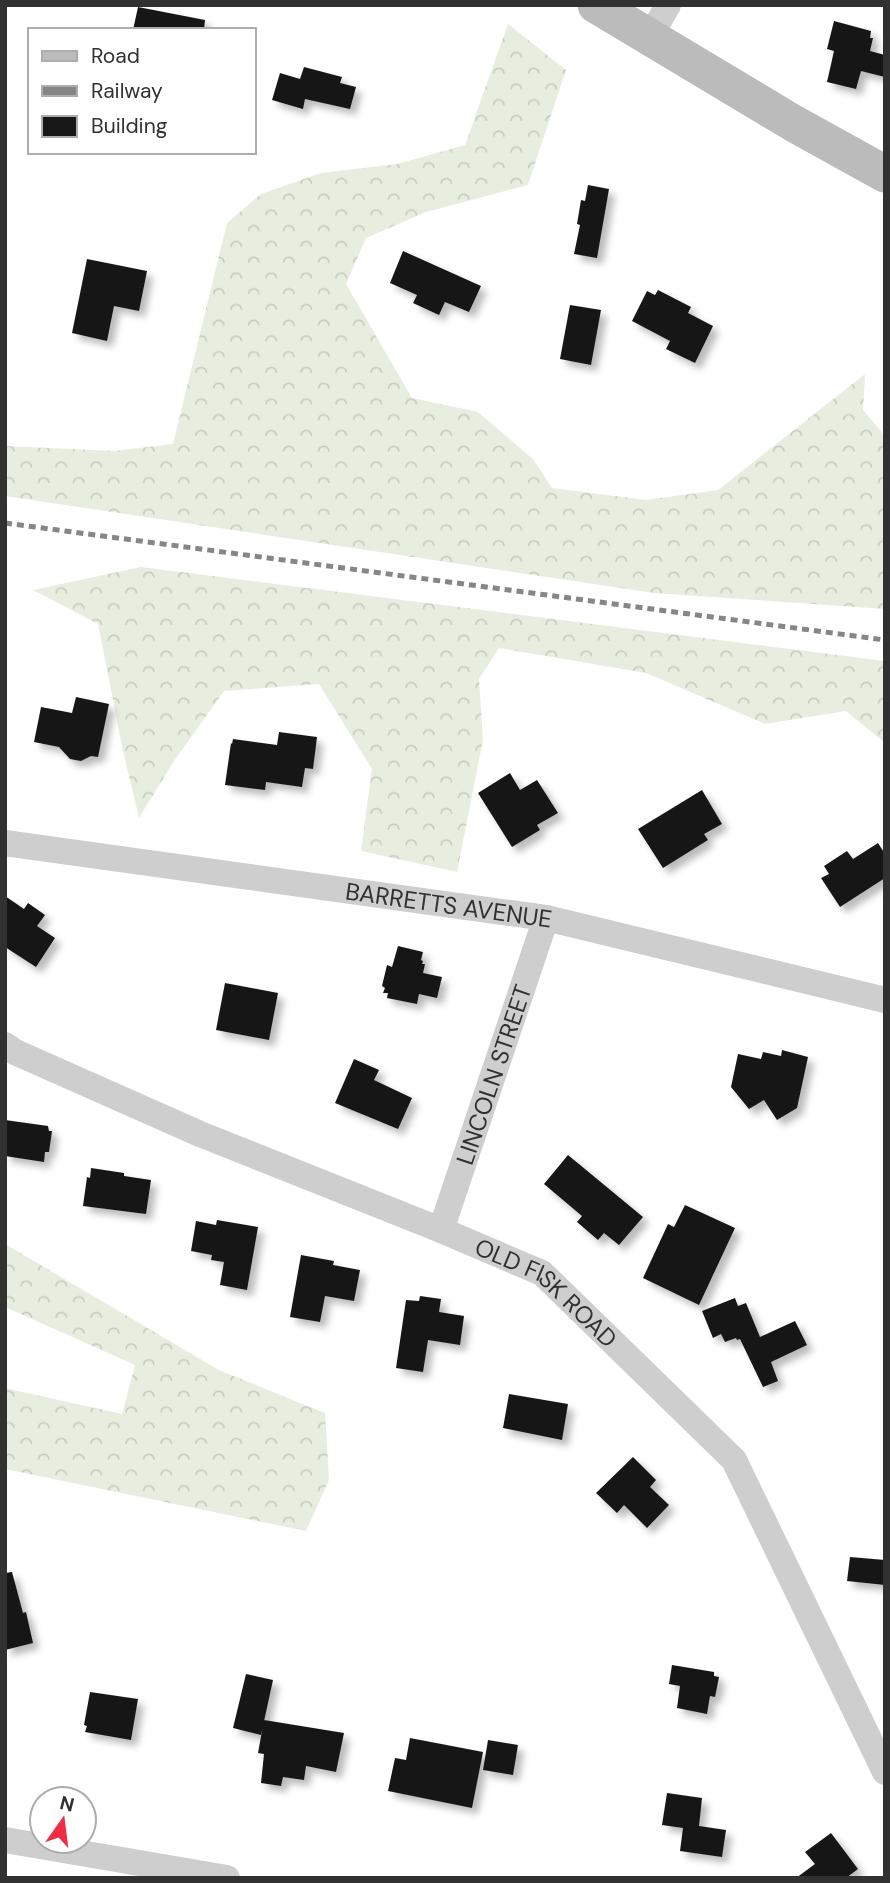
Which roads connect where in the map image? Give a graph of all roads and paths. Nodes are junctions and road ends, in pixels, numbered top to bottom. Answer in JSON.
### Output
{"nodes":[{"id":1,"x":596,"y":5,"type":"edge"},
{"id":2,"x":668,"y":5,"type":"edge"},
{"id":3,"x":650,"y":37,"type":"junction"},
{"id":4,"x":885,"y":174,"type":"edge"},
{"id":5,"x":5,"y":843,"type":"edge"},
{"id":6,"x":546,"y":918,"type":"junction"},
{"id":7,"x":885,"y":1000,"type":"edge"},
{"id":8,"x":5,"y":1045,"type":"edge"},
{"id":9,"x":441,"y":1230,"type":"junction"},
{"id":10,"x":885,"y":1772,"type":"edge"},
{"id":11,"x":5,"y":1840,"type":"edge"},
{"id":12,"x":228,"y":1878,"type":"edge"}],
"edges":[{"from":1,"to":3,"type":"street"},
{"from":2,"to":3,"type":"street"},
{"from":3,"to":4,"type":"street"},
{"from":5,"to":6,"type":"street","name":"BARRETTS AVENUE"},
{"from":6,"to":7,"type":"street","name":"BARRETTS AVENUE"},
{"from":6,"to":9,"type":"street","name":"LINCOLN STREET"},
{"from":8,"to":9,"type":"street","name":"OLD FISK ROAD"},
{"from":9,"to":10,"type":"street","name":"OLD FISK ROAD"},
{"from":11,"to":12,"type":"street"}]}
